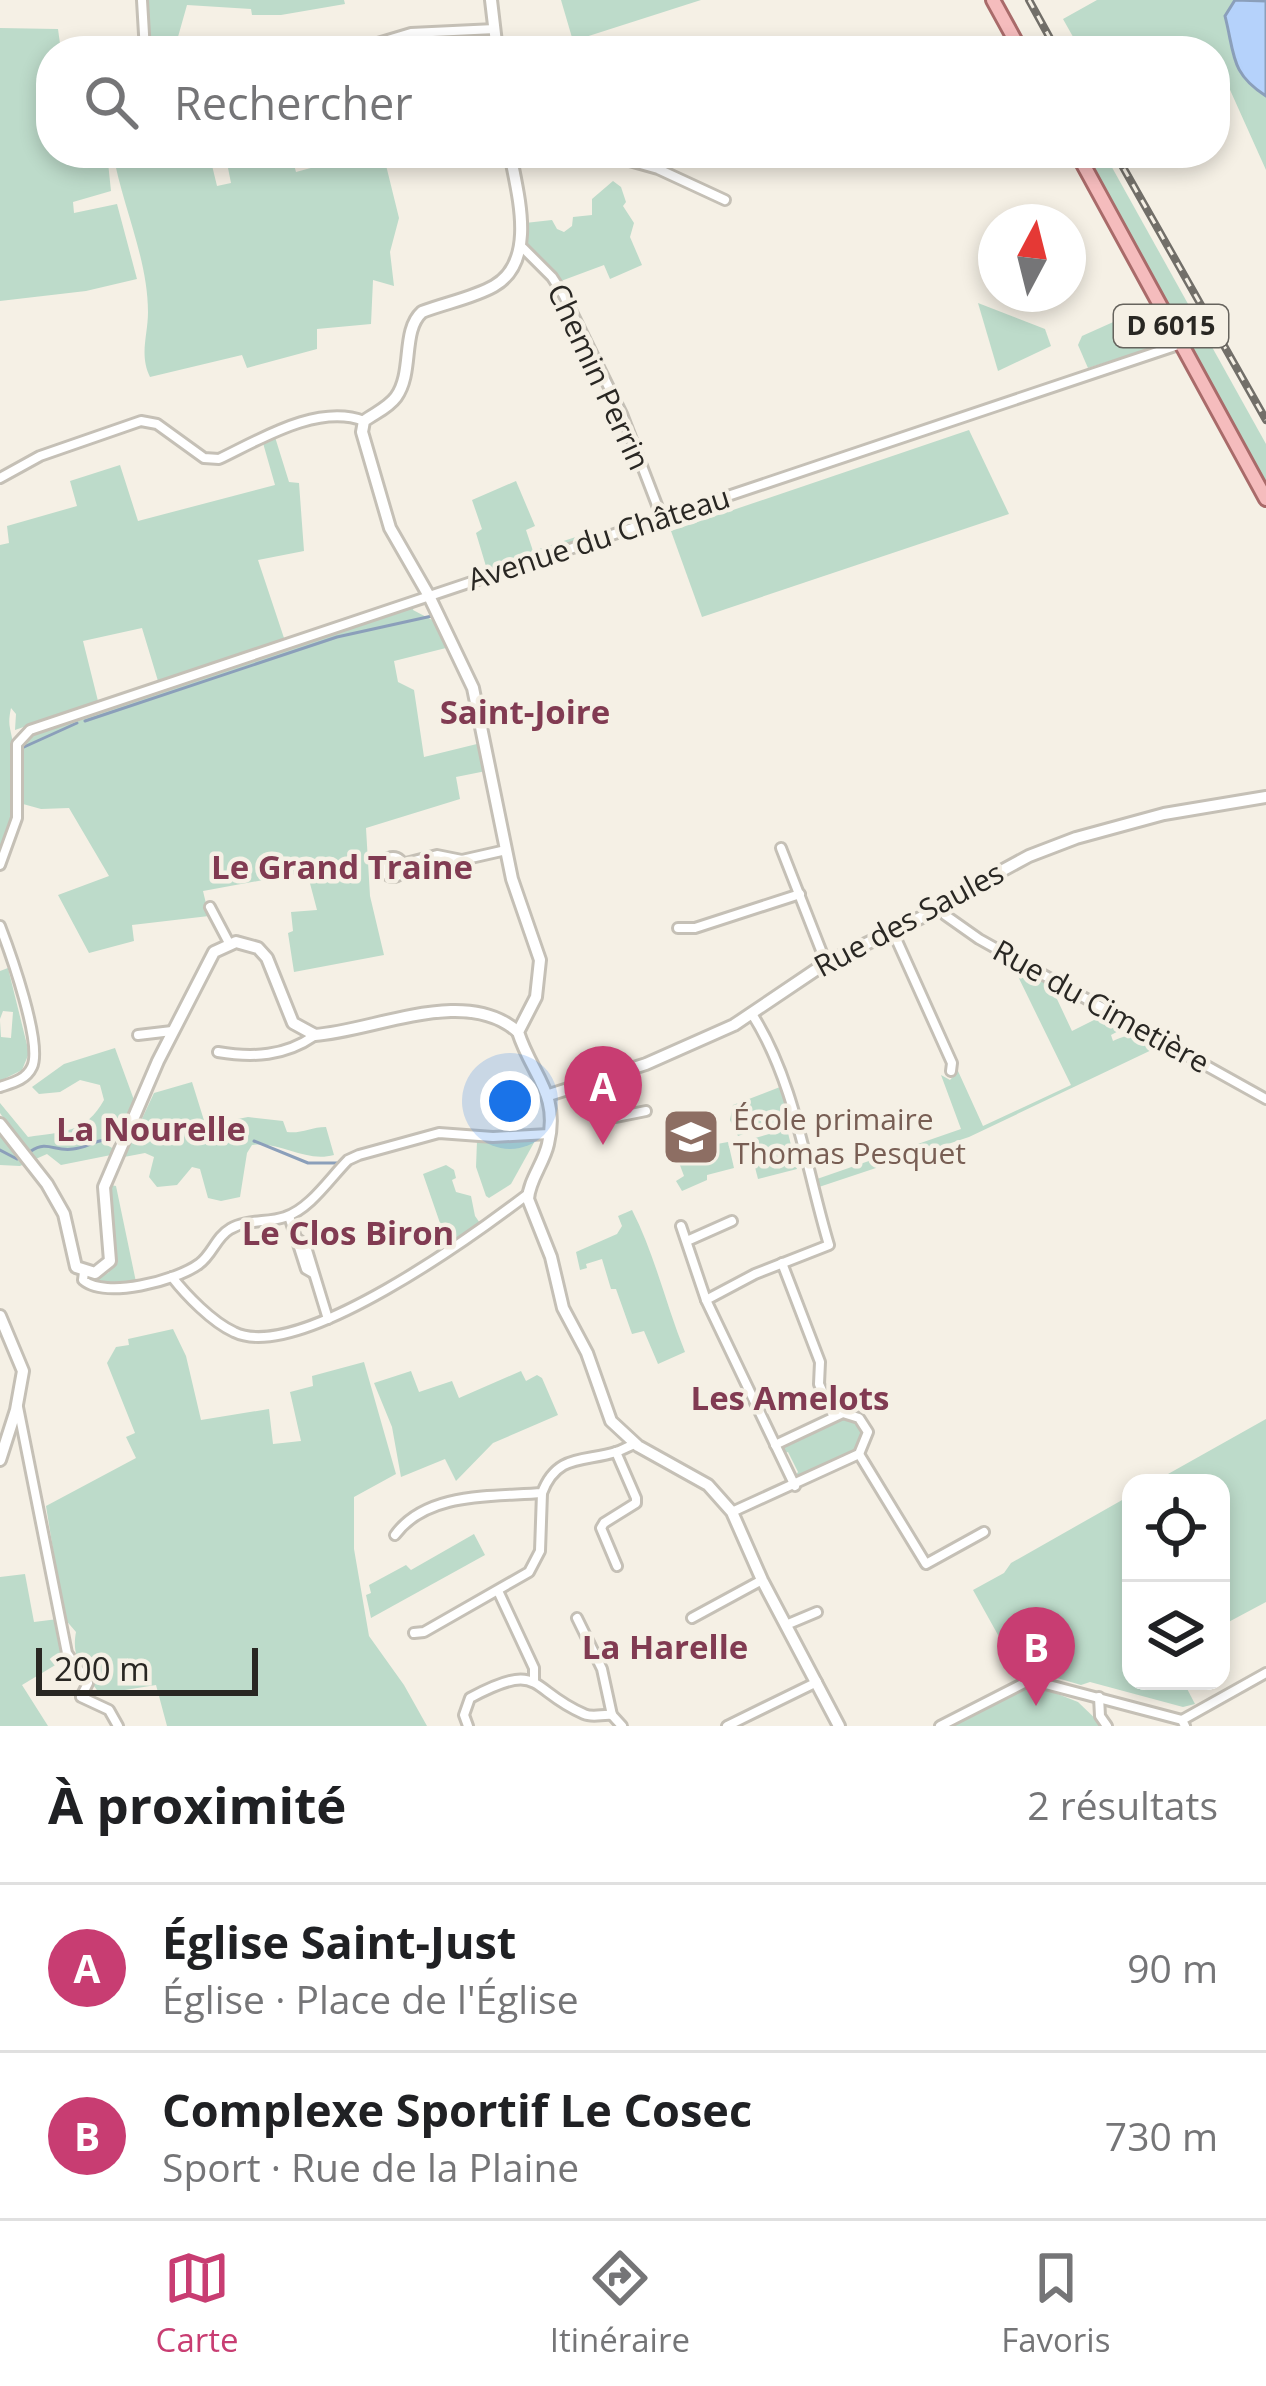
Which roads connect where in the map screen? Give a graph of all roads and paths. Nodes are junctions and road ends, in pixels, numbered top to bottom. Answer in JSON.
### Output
{"nodes":[{"id":1,"x":142,"y":0,"type":"edge"},
{"id":2,"x":491,"y":0,"type":"edge"},
{"id":3,"x":994,"y":0,"type":"edge"},
{"id":4,"x":495,"y":28,"type":"junction"},
{"id":5,"x":144,"y":36,"type":"edge"},
{"id":6,"x":401,"y":36,"type":"edge"},
{"id":7,"x":496,"y":36,"type":"edge"},
{"id":8,"x":1013,"y":36,"type":"edge"},
{"id":9,"x":512,"y":168,"type":"edge"},
{"id":10,"x":654,"y":168,"type":"edge"},
{"id":11,"x":1085,"y":168,"type":"edge"},
{"id":12,"x":725,"y":200,"type":"dead end"},
{"id":13,"x":520,"y":245,"type":"junction"},
{"id":14,"x":1181,"y":344,"type":"junction"},
{"id":15,"x":364,"y":421,"type":"junction"},
{"id":16,"x":0,"y":478,"type":"edge"},
{"id":17,"x":1266,"y":499,"type":"edge"},
{"id":18,"x":662,"y":518,"type":"junction"},
{"id":19,"x":429,"y":596,"type":"junction"},
{"id":20,"x":1266,"y":797,"type":"edge"},
{"id":21,"x":781,"y":848,"type":"dead end"},
{"id":22,"x":506,"y":850,"type":"junction"},
{"id":23,"x":402,"y":864,"type":"dead end"},
{"id":24,"x":0,"y":865,"type":"edge"},
{"id":25,"x":800,"y":894,"type":"junction"},
{"id":26,"x":210,"y":907,"type":"dead end"},
{"id":27,"x":943,"y":907,"type":"junction"},
{"id":28,"x":0,"y":926,"type":"edge"},
{"id":29,"x":678,"y":928,"type":"dead end"},
{"id":30,"x":892,"y":930,"type":"junction"},
{"id":31,"x":229,"y":943,"type":"junction"},
{"id":32,"x":826,"y":963,"type":"junction"},
{"id":33,"x":752,"y":1014,"type":"junction"},
{"id":34,"x":172,"y":1031,"type":"junction"},
{"id":35,"x":518,"y":1032,"type":"junction"},
{"id":36,"x":138,"y":1035,"type":"dead end"},
{"id":37,"x":315,"y":1035,"type":"junction"},
{"id":38,"x":218,"y":1052,"type":"dead end"},
{"id":39,"x":951,"y":1071,"type":"dead end"},
{"id":40,"x":603,"y":1077,"type":"junction"},
{"id":41,"x":0,"y":1088,"type":"edge"},
{"id":42,"x":549,"y":1095,"type":"junction"},
{"id":43,"x":1266,"y":1100,"type":"edge"},
{"id":44,"x":646,"y":1111,"type":"dead end"},
{"id":45,"x":0,"y":1124,"type":"edge"},
{"id":46,"x":550,"y":1134,"type":"junction"},
{"id":47,"x":528,"y":1194,"type":"junction"},
{"id":48,"x":289,"y":1216,"type":"junction"},
{"id":49,"x":732,"y":1221,"type":"dead end"},
{"id":50,"x":681,"y":1226,"type":"dead end"},
{"id":51,"x":687,"y":1241,"type":"junction"},
{"id":52,"x":782,"y":1263,"type":"junction"},
{"id":53,"x":84,"y":1272,"type":"junction"},
{"id":54,"x":172,"y":1277,"type":"junction"},
{"id":55,"x":706,"y":1300,"type":"junction"},
{"id":56,"x":0,"y":1316,"type":"edge"},
{"id":57,"x":328,"y":1319,"type":"junction"},
{"id":58,"x":17,"y":1406,"type":"junction"},
{"id":59,"x":833,"y":1415,"type":"junction"},
{"id":60,"x":0,"y":1426,"type":"edge"},
{"id":61,"x":619,"y":1431,"type":"junction"},
{"id":62,"x":9,"y":1438,"type":"junction"},
{"id":63,"x":634,"y":1444,"type":"junction"},
{"id":64,"x":775,"y":1445,"type":"junction"},
{"id":65,"x":618,"y":1451,"type":"junction"},
{"id":66,"x":859,"y":1454,"type":"junction"},
{"id":67,"x":0,"y":1460,"type":"edge"},
{"id":68,"x":795,"y":1486,"type":"junction"},
{"id":69,"x":542,"y":1493,"type":"junction"},
{"id":70,"x":733,"y":1512,"type":"junction"},
{"id":71,"x":984,"y":1532,"type":"dead end"},
{"id":72,"x":395,"y":1535,"type":"dead end"},
{"id":73,"x":616,"y":1566,"type":"dead end"},
{"id":74,"x":762,"y":1580,"type":"junction"},
{"id":75,"x":498,"y":1593,"type":"junction"},
{"id":76,"x":817,"y":1612,"type":"dead end"},
{"id":77,"x":577,"y":1618,"type":"dead end"},
{"id":78,"x":692,"y":1618,"type":"dead end"},
{"id":79,"x":786,"y":1625,"type":"junction"},
{"id":80,"x":414,"y":1633,"type":"dead end"},
{"id":81,"x":1266,"y":1673,"type":"edge"},
{"id":82,"x":535,"y":1680,"type":"junction"},
{"id":83,"x":817,"y":1682,"type":"junction"},
{"id":84,"x":1099,"y":1697,"type":"junction"},
{"id":85,"x":612,"y":1715,"type":"junction"},
{"id":86,"x":588,"y":1722,"type":"edge"},
{"id":87,"x":1184,"y":1723,"type":"edge"},
{"id":88,"x":118,"y":1726,"type":"edge"},
{"id":89,"x":469,"y":1726,"type":"edge"},
{"id":90,"x":622,"y":1726,"type":"edge"},
{"id":91,"x":728,"y":1726,"type":"edge"},
{"id":92,"x":839,"y":1726,"type":"edge"},
{"id":93,"x":940,"y":1726,"type":"edge"},
{"id":94,"x":1106,"y":1726,"type":"edge"}],
"edges":[{"from":1,"to":5,"type":"street"},
{"from":2,"to":4,"type":"street"},
{"from":3,"to":8,"type":"main road"},
{"from":4,"to":6,"type":"street"},
{"from":4,"to":7,"type":"street"},
{"from":9,"to":13,"type":"street"},
{"from":10,"to":12,"type":"street"},
{"from":11,"to":14,"type":"main road","number":"D 6015"},
{"from":13,"to":15,"type":"street"},
{"from":13,"to":18,"type":"street","name":"Chemin Perrin"},
{"from":14,"to":17,"type":"main road","number":"D 6015"},
{"from":14,"to":18,"type":"street","name":"Avenue du Château"},
{"from":15,"to":16,"type":"street"},
{"from":15,"to":19,"type":"street"},
{"from":18,"to":19,"type":"street","name":"Avenue du Château"},
{"from":19,"to":22,"type":"street"},
{"from":19,"to":24,"type":"street","name":"Avenue du Château"},
{"from":20,"to":27,"type":"street","name":"Rue des Saules"},
{"from":21,"to":25,"type":"street"},
{"from":22,"to":23,"type":"street"},
{"from":22,"to":35,"type":"street"},
{"from":25,"to":29,"type":"street"},
{"from":25,"to":32,"type":"street"},
{"from":26,"to":31,"type":"street"},
{"from":27,"to":30,"type":"street","name":"Rue des Saules"},
{"from":27,"to":43,"type":"street","name":"Rue du Cimetière"},
{"from":28,"to":41,"type":"street"},
{"from":30,"to":32,"type":"street","name":"Rue des Saules"},
{"from":30,"to":39,"type":"street"},
{"from":31,"to":34,"type":"street"},
{"from":31,"to":37,"type":"street"},
{"from":32,"to":33,"type":"street","name":"Rue des Saules"},
{"from":33,"to":40,"type":"street","name":"Rue des Saules"},
{"from":33,"to":52,"type":"street"},
{"from":34,"to":36,"type":"street"},
{"from":34,"to":53,"type":"street"},
{"from":35,"to":37,"type":"street"},
{"from":35,"to":42,"type":"street"},
{"from":37,"to":38,"type":"street"},
{"from":40,"to":42,"type":"street","name":"Rue des Saules"},
{"from":40,"to":44,"type":"street"},
{"from":42,"to":46,"type":"street"},
{"from":45,"to":53,"type":"street"},
{"from":46,"to":47,"type":"street"},
{"from":46,"to":48,"type":"street"},
{"from":47,"to":57,"type":"street"},
{"from":47,"to":61,"type":"street"},
{"from":48,"to":54,"type":"street"},
{"from":48,"to":57,"type":"street"},
{"from":49,"to":51,"type":"street"},
{"from":50,"to":51,"type":"street"},
{"from":51,"to":55,"type":"street"},
{"from":52,"to":55,"type":"street"},
{"from":52,"to":59,"type":"street"},
{"from":53,"to":54,"type":"street"},
{"from":54,"to":57,"type":"street"},
{"from":55,"to":64,"type":"street"},
{"from":56,"to":58,"type":"street"},
{"from":58,"to":62,"type":"street"},
{"from":58,"to":88,"type":"street"},
{"from":59,"to":64,"type":"street"},
{"from":59,"to":66,"type":"street"},
{"from":60,"to":62,"type":"street"},
{"from":61,"to":63,"type":"street"},
{"from":61,"to":65,"type":"street"},
{"from":62,"to":67,"type":"street"},
{"from":63,"to":65,"type":"street"},
{"from":63,"to":70,"type":"street"},
{"from":64,"to":68,"type":"street"},
{"from":65,"to":69,"type":"street"},
{"from":65,"to":73,"type":"street"},
{"from":66,"to":68,"type":"street"},
{"from":66,"to":71,"type":"street"},
{"from":68,"to":70,"type":"street"},
{"from":69,"to":72,"type":"street"},
{"from":69,"to":75,"type":"street"},
{"from":70,"to":74,"type":"street"},
{"from":74,"to":78,"type":"street"},
{"from":74,"to":79,"type":"street"},
{"from":75,"to":80,"type":"street"},
{"from":75,"to":82,"type":"street"},
{"from":76,"to":79,"type":"street"},
{"from":77,"to":85,"type":"street"},
{"from":79,"to":83,"type":"street"},
{"from":81,"to":87,"type":"street"},
{"from":82,"to":86,"type":"street"},
{"from":82,"to":89,"type":"street"},
{"from":83,"to":91,"type":"street"},
{"from":83,"to":92,"type":"street"},
{"from":84,"to":87,"type":"street"},
{"from":84,"to":93,"type":"street"},
{"from":84,"to":94,"type":"street"},
{"from":85,"to":86,"type":"street"},
{"from":85,"to":90,"type":"street"}]}
